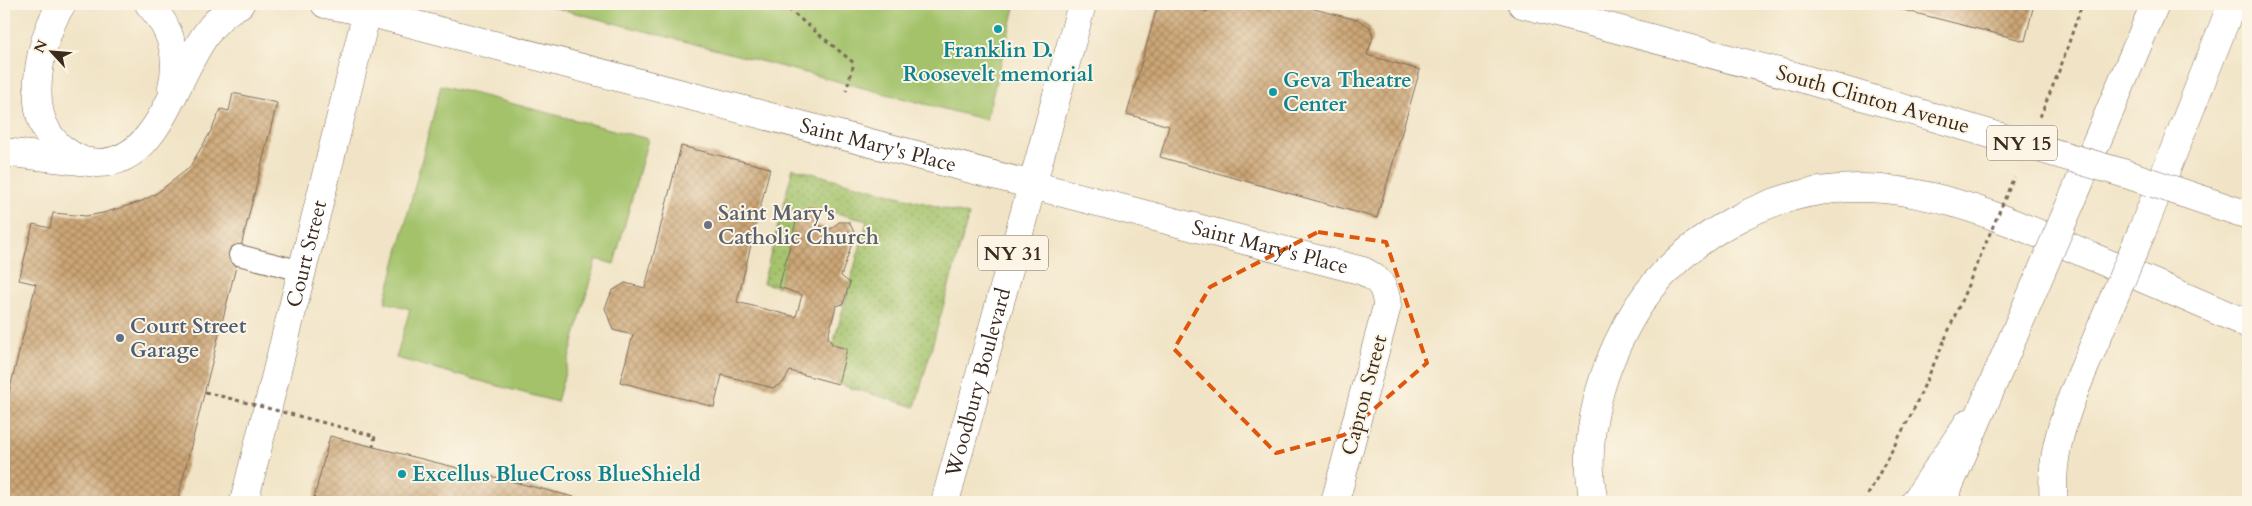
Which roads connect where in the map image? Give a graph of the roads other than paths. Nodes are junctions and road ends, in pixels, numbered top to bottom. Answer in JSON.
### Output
{"nodes":[{"id":1,"x":62,"y":4,"type":"edge"},
{"id":2,"x":149,"y":4,"type":"edge"},
{"id":3,"x":240,"y":4,"type":"edge"},
{"id":4,"x":325,"y":4,"type":"edge"},
{"id":5,"x":1082,"y":4,"type":"edge"},
{"id":6,"x":1522,"y":4,"type":"edge"},
{"id":7,"x":2151,"y":4,"type":"edge"},
{"id":8,"x":2155,"y":4,"type":"edge"},
{"id":9,"x":2232,"y":4,"type":"edge"},
{"id":10,"x":368,"y":8,"type":"edge"},
{"id":11,"x":2124,"y":78,"type":"junction"},
{"id":12,"x":165,"y":110,"type":"junction"},
{"id":13,"x":4,"y":152,"type":"edge"},
{"id":14,"x":88,"y":162,"type":"junction"},
{"id":15,"x":1032,"y":184,"type":"junction"},
{"id":16,"x":2248,"y":215,"type":"edge"},
{"id":17,"x":239,"y":254,"type":"dead end"},
{"id":18,"x":302,"y":271,"type":"junction"},
{"id":19,"x":1384,"y":287,"type":"joint"},
{"id":20,"x":2248,"y":324,"type":"edge"},
{"id":21,"x":2002,"y":363,"type":"junction"},
{"id":22,"x":244,"y":502,"type":"edge"},
{"id":23,"x":945,"y":502,"type":"edge"},
{"id":24,"x":1335,"y":502,"type":"edge"},
{"id":25,"x":1594,"y":502,"type":"edge"},
{"id":26,"x":1915,"y":502,"type":"edge"},
{"id":27,"x":1942,"y":502,"type":"edge"},
{"id":28,"x":2054,"y":502,"type":"edge"}],
"edges":[{"from":1,"to":14,"type":"main road"},
{"from":2,"to":12,"type":"main road"},
{"from":3,"to":12,"type":"main road"},
{"from":4,"to":10,"type":"main road","name":"Saint Mary's Place"},
{"from":5,"to":15,"type":"main road","name":"Woodbury Boulevard","number":"NY 31"},
{"from":6,"to":16,"type":"main road","name":"South Clinton Avenue","number":"NY 15","bridge":true},
{"from":7,"to":11,"type":"main road"},
{"from":8,"to":11,"type":"main road"},
{"from":9,"to":28,"type":"main road","bridge":true},
{"from":10,"to":15,"type":"main road","name":"Saint Mary's Place"},
{"from":10,"to":18,"type":"main road","name":"Court Street"},
{"from":11,"to":21,"type":"main road","bridge":true},
{"from":12,"to":14,"type":"main road"},
{"from":13,"to":14,"type":"main road"},
{"from":15,"to":19,"type":"main road","name":"Saint Mary's Place"},
{"from":15,"to":23,"type":"main road","name":"Woodbury Boulevard","number":"NY 31"},
{"from":17,"to":18,"type":"lane"},
{"from":18,"to":22,"type":"main road","name":"Court Street"},
{"from":19,"to":24,"type":"main road","name":"Capron Street"},
{"from":20,"to":25,"type":"main road"},
{"from":21,"to":26,"type":"main road"},
{"from":21,"to":27,"type":"main road"}]}
